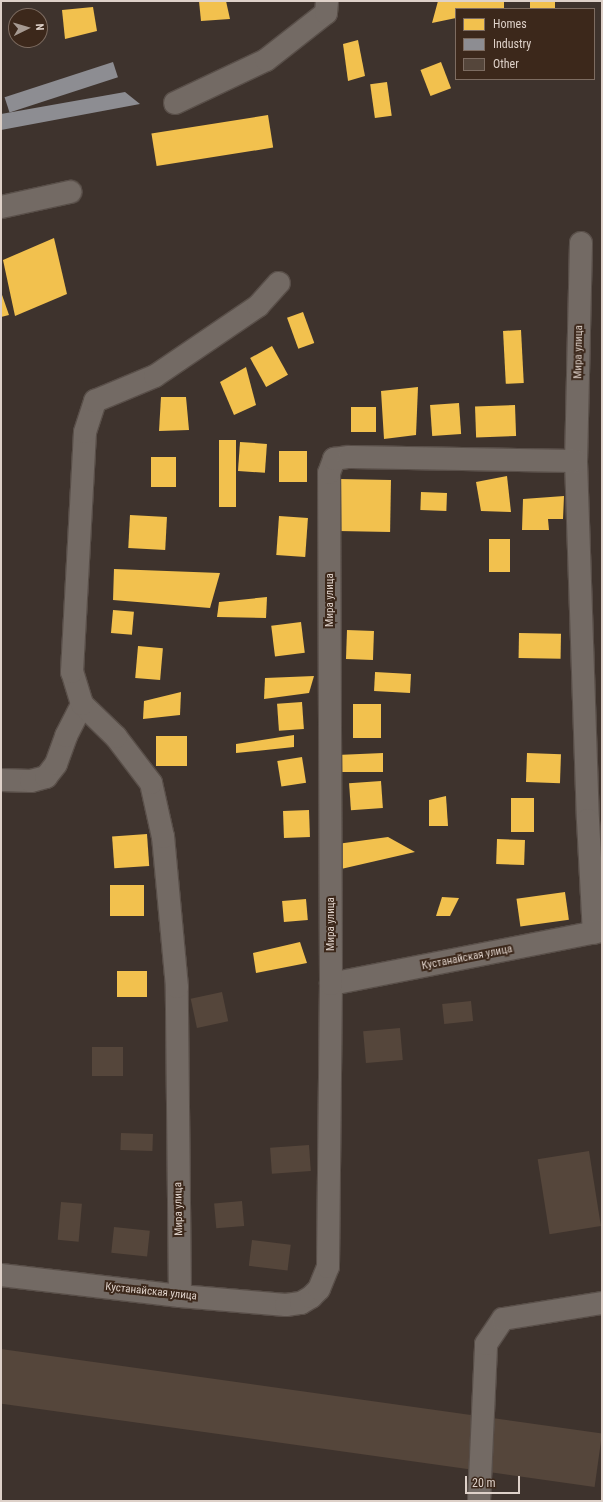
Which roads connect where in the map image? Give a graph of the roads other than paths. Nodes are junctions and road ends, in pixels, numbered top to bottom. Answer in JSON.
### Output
{"nodes":[{"id":1,"x":327,"y":1,"type":"edge"},
{"id":2,"x":175,"y":103,"type":"dead end"},
{"id":3,"x":70,"y":192,"type":"dead end"},
{"id":4,"x":1,"y":207,"type":"edge"},
{"id":5,"x":581,"y":243,"type":"dead end"},
{"id":6,"x":279,"y":283,"type":"dead end"},
{"id":7,"x":576,"y":461,"type":"junction"},
{"id":8,"x":82,"y":704,"type":"junction"},
{"id":9,"x":1,"y":780,"type":"edge"},
{"id":10,"x":598,"y":932,"type":"edge"},
{"id":11,"x":331,"y":984,"type":"junction"},
{"id":12,"x":1,"y":1275,"type":"edge"},
{"id":13,"x":180,"y":1296,"type":"junction"},
{"id":14,"x":602,"y":1303,"type":"edge"},
{"id":15,"x":479,"y":1501,"type":"edge"}],
"edges":[{"from":1,"to":2,"type":"street"},
{"from":3,"to":4,"type":"street"},
{"from":5,"to":7,"type":"street","name":"Мира улица"},
{"from":6,"to":8,"type":"street","name":"Мира улица"},
{"from":7,"to":10,"type":"street","name":"Мира улица"},
{"from":7,"to":11,"type":"street","name":"Мира улица"},
{"from":8,"to":9,"type":"street"},
{"from":8,"to":13,"type":"street","name":"Мира улица"},
{"from":10,"to":11,"type":"street","name":"Кустанайская улица"},
{"from":11,"to":13,"type":"street","name":"Кустанайская улица"},
{"from":12,"to":13,"type":"street","name":"Кустанайская улица"},
{"from":14,"to":15,"type":"street"}]}
